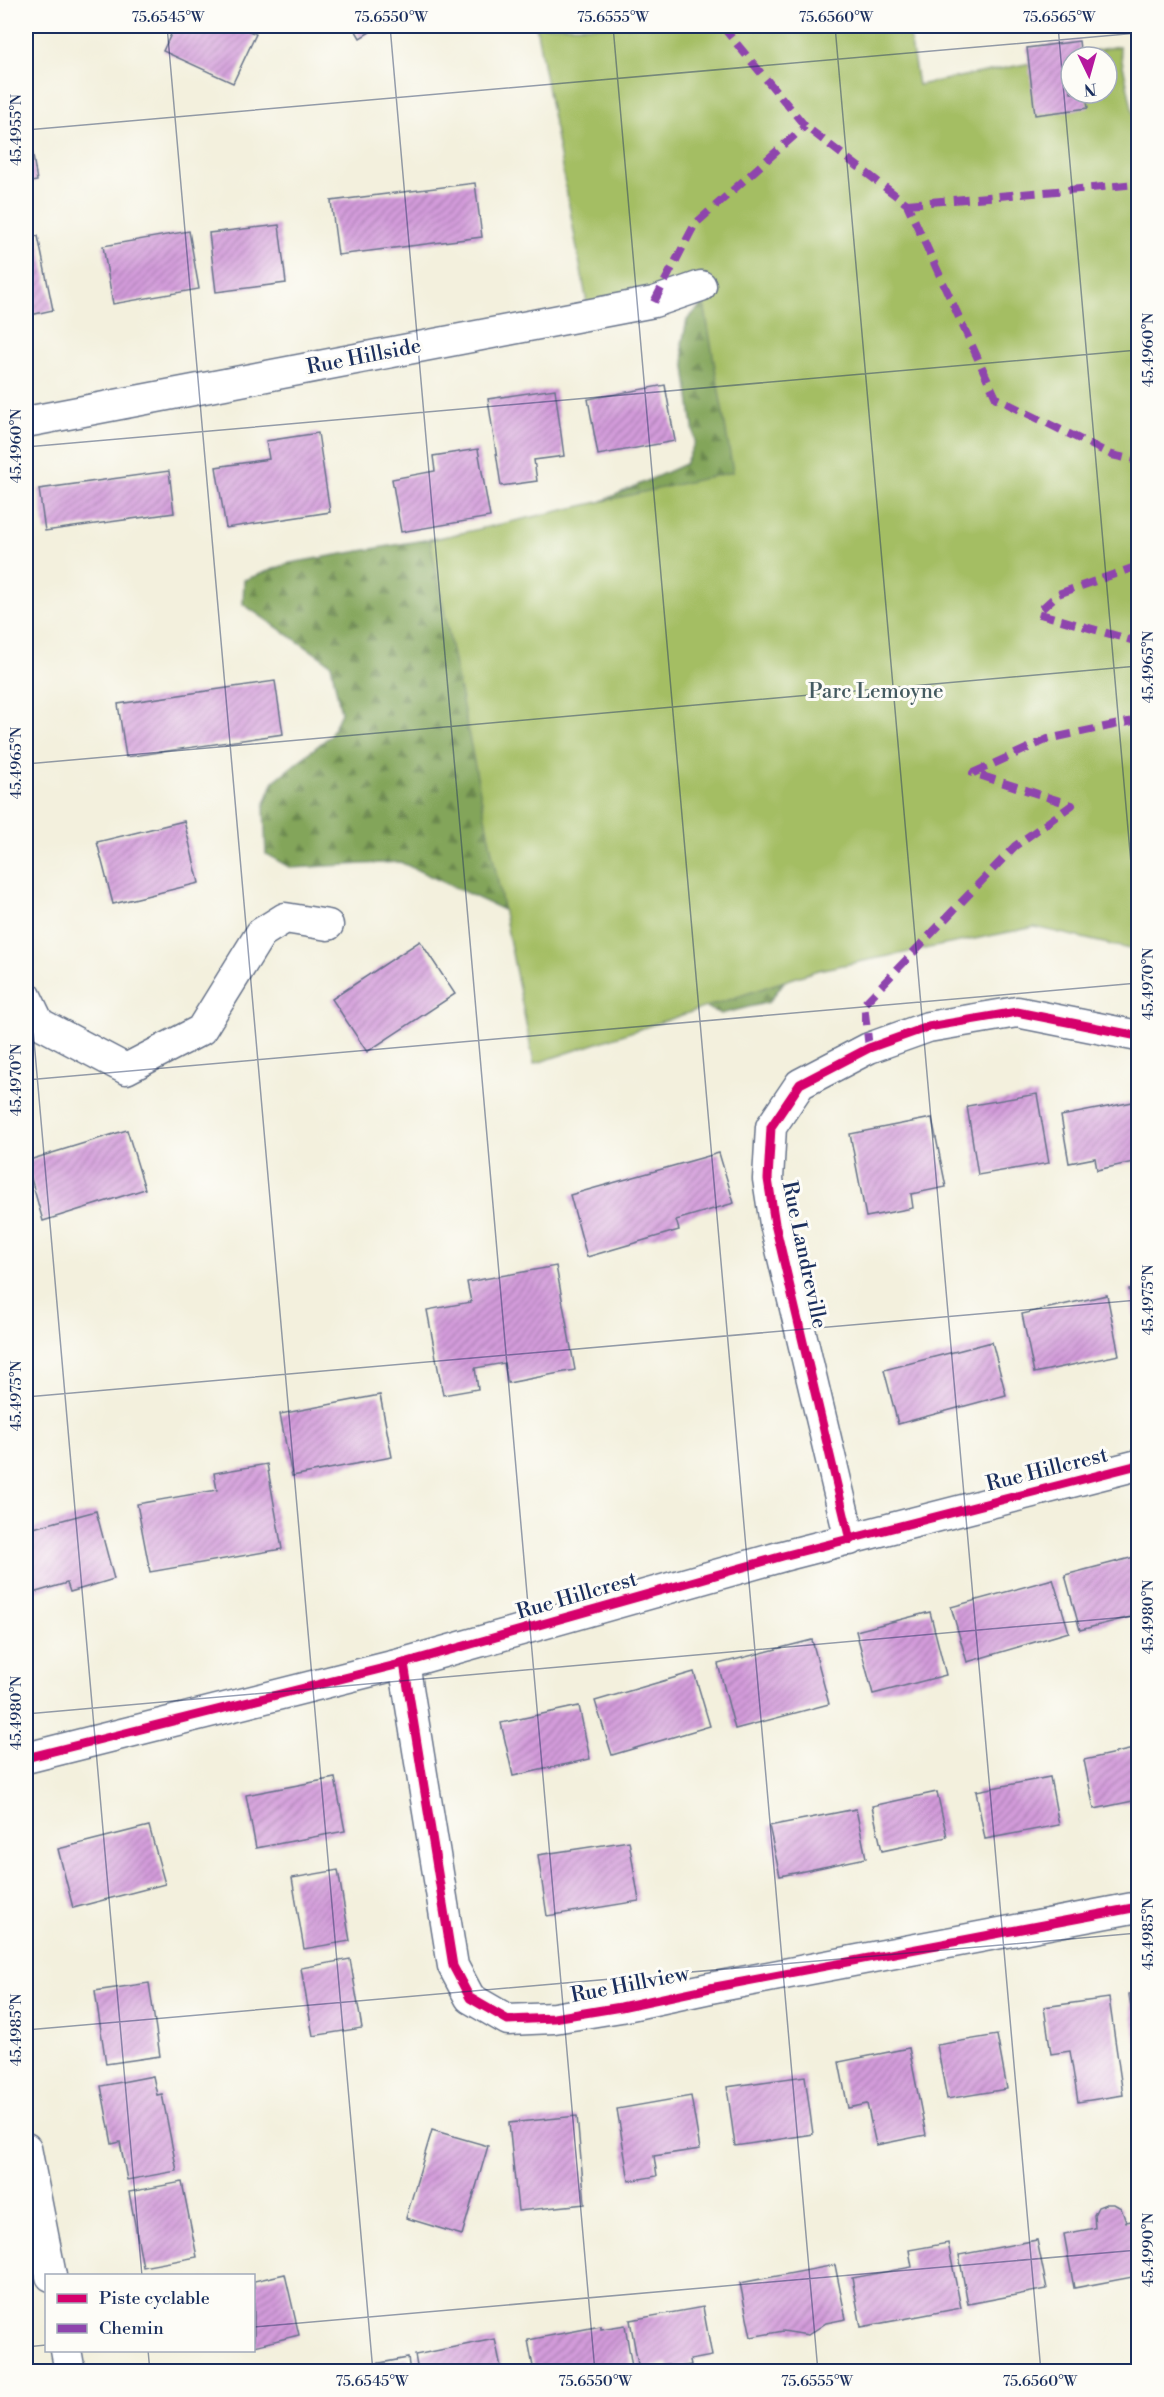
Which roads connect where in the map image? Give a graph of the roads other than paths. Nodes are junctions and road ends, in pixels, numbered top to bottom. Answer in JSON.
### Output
{"nodes":[{"id":1,"x":701,"y":286,"type":"dead end"},
{"id":2,"x":26,"y":422,"type":"edge"},
{"id":3,"x":328,"y":925,"type":"dead end"},
{"id":4,"x":26,"y":996,"type":"edge"},
{"id":5,"x":1138,"y":1036,"type":"edge"},
{"id":6,"x":1138,"y":1465,"type":"edge"},
{"id":7,"x":850,"y":1540,"type":"junction"},
{"id":8,"x":404,"y":1663,"type":"junction"},
{"id":9,"x":26,"y":1758,"type":"edge"},
{"id":10,"x":1138,"y":1907,"type":"edge"},
{"id":11,"x":26,"y":2148,"type":"edge"},
{"id":12,"x":51,"y":2274,"type":"edge"},
{"id":13,"x":66,"y":2352,"type":"edge"},
{"id":14,"x":70,"y":2372,"type":"edge"}],
"edges":[{"from":1,"to":2,"type":"street","name":"Rue Hillside"},
{"from":3,"to":4,"type":"street"},
{"from":5,"to":7,"type":"street","name":"Rue Landreville"},
{"from":6,"to":7,"type":"street","name":"Rue Hillcrest"},
{"from":7,"to":8,"type":"street","name":"Rue Hillcrest"},
{"from":8,"to":9,"type":"street","name":"Rue Hillcrest"},
{"from":8,"to":10,"type":"street","name":"Rue Hillview"},
{"from":11,"to":12,"type":"street"},
{"from":13,"to":14,"type":"street"}]}
